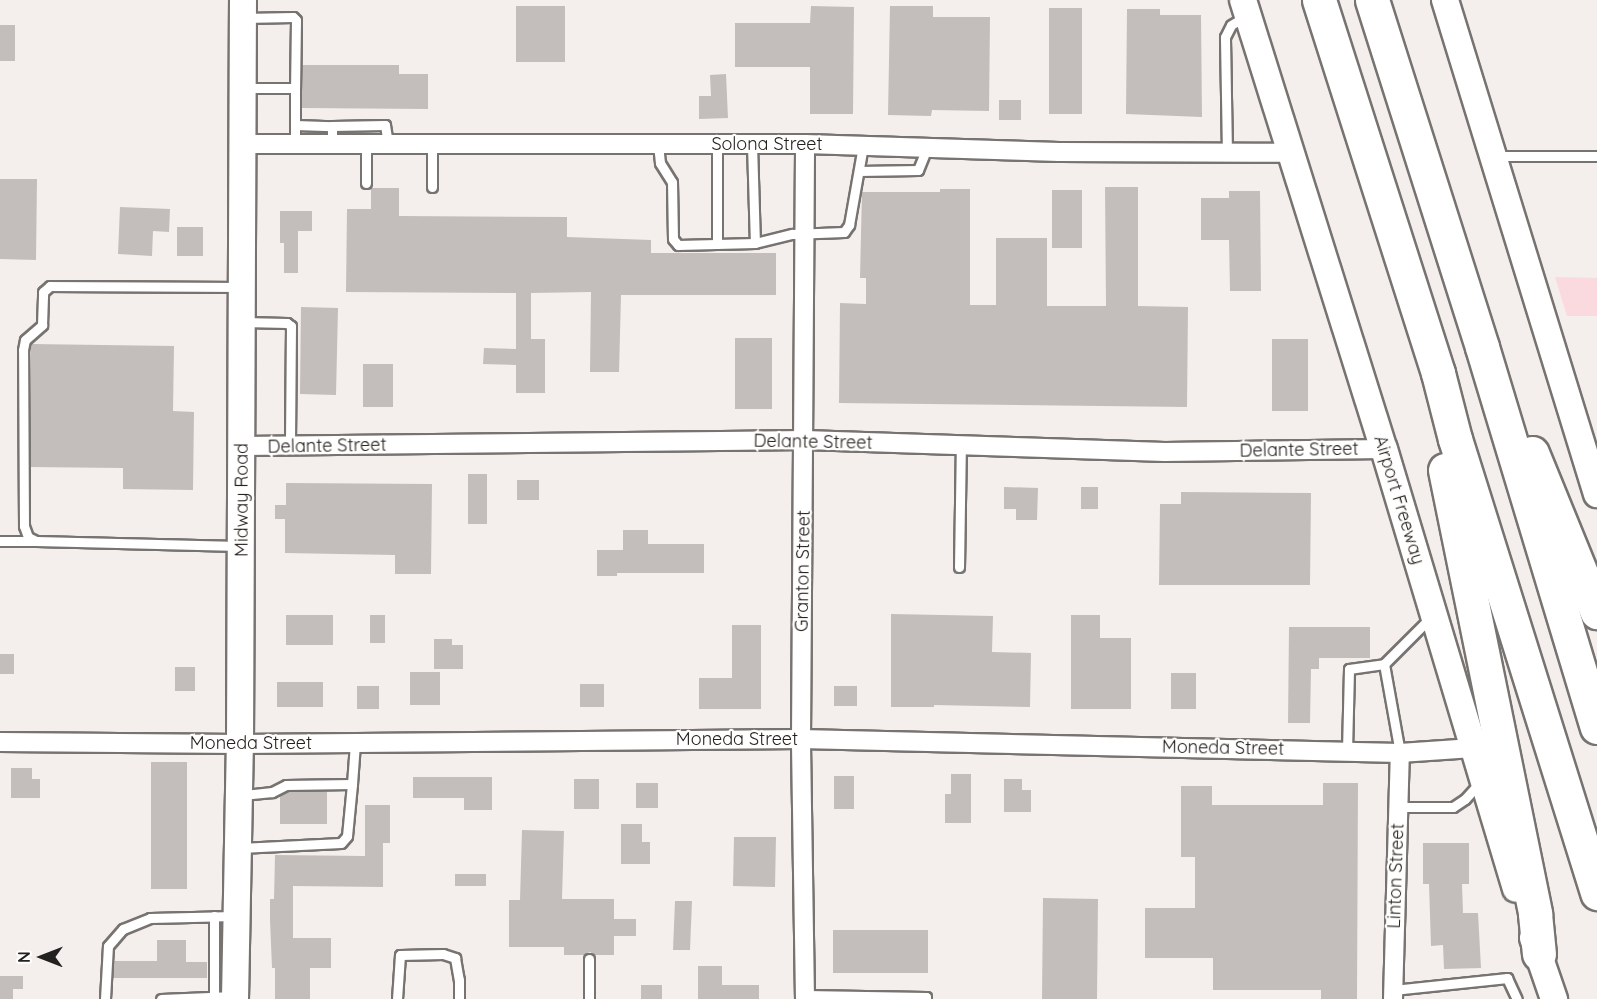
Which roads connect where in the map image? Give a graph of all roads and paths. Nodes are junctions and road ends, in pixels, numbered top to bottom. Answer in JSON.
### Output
{"nodes":[{"id":1,"x":1319,"y":0,"type":"edge"},
{"id":2,"x":1372,"y":0,"type":"edge"},
{"id":3,"x":1445,"y":0,"type":"edge"},
{"id":4,"x":1246,"y":8,"type":"edge"},
{"id":5,"x":243,"y":9,"type":"edge"},
{"id":6,"x":243,"y":88,"type":"junction"},
{"id":7,"x":295,"y":88,"type":"junction"},
{"id":8,"x":295,"y":125,"type":"junction"},
{"id":9,"x":332,"y":135,"type":"junction"},
{"id":10,"x":242,"y":144,"type":"junction"},
{"id":11,"x":295,"y":144,"type":"junction"},
{"id":12,"x":366,"y":144,"type":"junction"},
{"id":13,"x":388,"y":144,"type":"junction"},
{"id":14,"x":432,"y":144,"type":"junction"},
{"id":15,"x":658,"y":144,"type":"junction"},
{"id":16,"x":717,"y":144,"type":"junction"},
{"id":17,"x":752,"y":144,"type":"junction"},
{"id":18,"x":805,"y":144,"type":"junction"},
{"id":19,"x":863,"y":146,"type":"junction"},
{"id":20,"x":927,"y":148,"type":"junction"},
{"id":21,"x":1227,"y":153,"type":"junction"},
{"id":22,"x":1292,"y":153,"type":"junction"},
{"id":23,"x":1493,"y":156,"type":"junction"},
{"id":24,"x":1597,"y":156,"type":"edge"},
{"id":25,"x":859,"y":171,"type":"junction"},
{"id":26,"x":366,"y":183,"type":"dead end"},
{"id":27,"x":432,"y":187,"type":"dead end"},
{"id":28,"x":805,"y":234,"type":"junction"},
{"id":29,"x":755,"y":243,"type":"junction"},
{"id":30,"x":717,"y":244,"type":"junction"},
{"id":31,"x":242,"y":288,"type":"junction"},
{"id":32,"x":242,"y":322,"type":"junction"},
{"id":33,"x":1482,"y":347,"type":"junction"},
{"id":34,"x":1438,"y":373,"type":"junction"},
{"id":35,"x":805,"y":440,"type":"junction"},
{"id":36,"x":961,"y":445,"type":"junction"},
{"id":37,"x":242,"y":446,"type":"junction"},
{"id":38,"x":290,"y":446,"type":"junction"},
{"id":39,"x":1384,"y":449,"type":"junction"},
{"id":40,"x":1591,"y":456,"type":"edge"},
{"id":41,"x":1597,"y":494,"type":"edge"},
{"id":42,"x":0,"y":541,"type":"edge"},
{"id":43,"x":36,"y":541,"type":"junction"},
{"id":44,"x":242,"y":546,"type":"junction"},
{"id":45,"x":959,"y":567,"type":"dead end"},
{"id":46,"x":1597,"y":612,"type":"edge"},
{"id":47,"x":1433,"y":614,"type":"junction"},
{"id":48,"x":1384,"y":664,"type":"junction"},
{"id":49,"x":1597,"y":727,"type":"edge"},
{"id":50,"x":801,"y":739,"type":"junction"},
{"id":51,"x":0,"y":742,"type":"edge"},
{"id":52,"x":355,"y":743,"type":"junction"},
{"id":53,"x":240,"y":744,"type":"junction"},
{"id":54,"x":1473,"y":748,"type":"junction"},
{"id":55,"x":1347,"y":751,"type":"junction"},
{"id":56,"x":1400,"y":753,"type":"junction"},
{"id":57,"x":1483,"y":779,"type":"junction"},
{"id":58,"x":352,"y":784,"type":"junction"},
{"id":59,"x":239,"y":796,"type":"junction"},
{"id":60,"x":1398,"y":807,"type":"junction"},
{"id":61,"x":238,"y":848,"type":"junction"},
{"id":62,"x":1597,"y":893,"type":"edge"},
{"id":63,"x":225,"y":916,"type":"junction"},
{"id":64,"x":1539,"y":954,"type":"junction"},
{"id":65,"x":589,"y":959,"type":"dead end"},
{"id":66,"x":1419,"y":987,"type":"junction"},
{"id":67,"x":1393,"y":995,"type":"edge"},
{"id":68,"x":228,"y":997,"type":"edge"},
{"id":69,"x":805,"y":997,"type":"edge"},
{"id":70,"x":105,"y":999,"type":"edge"},
{"id":71,"x":161,"y":999,"type":"edge"},
{"id":72,"x":397,"y":999,"type":"edge"},
{"id":73,"x":459,"y":999,"type":"edge"},
{"id":74,"x":589,"y":999,"type":"edge"},
{"id":75,"x":926,"y":999,"type":"edge"},
{"id":76,"x":1419,"y":999,"type":"edge"},
{"id":77,"x":1517,"y":999,"type":"edge"},
{"id":78,"x":1554,"y":999,"type":"edge"}],
"edges":[{"from":1,"to":34,"type":"highway"},
{"from":2,"to":33,"type":"highway"},
{"from":3,"to":23,"type":"main road"},
{"from":4,"to":21,"type":"lane"},
{"from":4,"to":22,"type":"main road","name":"Airport Freeway"},
{"from":5,"to":6,"type":"main road","name":"Midway Road"},
{"from":5,"to":7,"type":"lane"},
{"from":6,"to":7,"type":"lane"},
{"from":6,"to":10,"type":"main road","name":"Midway Road"},
{"from":7,"to":8,"type":"lane"},
{"from":8,"to":9,"type":"lane"},
{"from":8,"to":11,"type":"lane"},
{"from":9,"to":11,"type":"street","name":"Solona Street"},
{"from":9,"to":12,"type":"street","name":"Solona Street"},
{"from":9,"to":13,"type":"lane"},
{"from":10,"to":11,"type":"street","name":"Solona Street"},
{"from":10,"to":31,"type":"main road","name":"Midway Road"},
{"from":12,"to":13,"type":"street","name":"Solona Street"},
{"from":12,"to":26,"type":"lane"},
{"from":13,"to":14,"type":"street","name":"Solona Street"},
{"from":14,"to":15,"type":"street","name":"Solona Street"},
{"from":14,"to":27,"type":"lane"},
{"from":15,"to":16,"type":"street","name":"Solona Street"},
{"from":15,"to":30,"type":"lane"},
{"from":16,"to":17,"type":"street","name":"Solona Street"},
{"from":16,"to":30,"type":"lane"},
{"from":17,"to":18,"type":"street","name":"Solona Street"},
{"from":17,"to":29,"type":"lane"},
{"from":18,"to":19,"type":"street","name":"Solona Street"},
{"from":18,"to":28,"type":"street","name":"Granton Street"},
{"from":19,"to":20,"type":"street","name":"Solona Street"},
{"from":19,"to":25,"type":"lane"},
{"from":20,"to":21,"type":"street","name":"Solona Street"},
{"from":20,"to":25,"type":"lane"},
{"from":21,"to":22,"type":"street","name":"Solona Street"},
{"from":22,"to":39,"type":"main road","name":"Airport Freeway"},
{"from":23,"to":24,"type":"lane"},
{"from":23,"to":40,"type":"main road"},
{"from":25,"to":28,"type":"lane"},
{"from":28,"to":29,"type":"lane"},
{"from":28,"to":35,"type":"street","name":"Granton Street"},
{"from":29,"to":30,"type":"lane"},
{"from":31,"to":32,"type":"main road","name":"Midway Road"},
{"from":31,"to":43,"type":"lane"},
{"from":32,"to":37,"type":"main road","name":"Midway Road"},
{"from":32,"to":38,"type":"lane"},
{"from":33,"to":46,"type":"highway"},
{"from":33,"to":49,"type":"highway"},
{"from":34,"to":62,"type":"highway"},
{"from":34,"to":64,"type":"highway"},
{"from":35,"to":36,"type":"street","name":"Delante Street"},
{"from":35,"to":38,"type":"street","name":"Delante Street"},
{"from":35,"to":50,"type":"street","name":"Granton Street"},
{"from":36,"to":39,"type":"street","name":"Delante Street"},
{"from":36,"to":45,"type":"lane"},
{"from":37,"to":38,"type":"street","name":"Delante Street"},
{"from":37,"to":44,"type":"main road","name":"Midway Road"},
{"from":39,"to":47,"type":"main road","name":"Airport Freeway"},
{"from":40,"to":41,"type":"main road"},
{"from":42,"to":43,"type":"lane"},
{"from":43,"to":44,"type":"lane"},
{"from":44,"to":53,"type":"main road","name":"Midway Road"},
{"from":47,"to":48,"type":"lane"},
{"from":47,"to":54,"type":"main road","name":"Airport Freeway"},
{"from":48,"to":55,"type":"lane"},
{"from":48,"to":56,"type":"lane"},
{"from":50,"to":52,"type":"street","name":"Moneda Street"},
{"from":50,"to":55,"type":"street","name":"Moneda Street"},
{"from":50,"to":69,"type":"street","name":"Granton Street"},
{"from":51,"to":53,"type":"street","name":"Moneda Street"},
{"from":52,"to":53,"type":"street","name":"Moneda Street"},
{"from":52,"to":58,"type":"lane"},
{"from":53,"to":59,"type":"main road","name":"Midway Road"},
{"from":54,"to":56,"type":"street","name":"Moneda Street"},
{"from":54,"to":57,"type":"main road","name":"Airport Freeway"},
{"from":55,"to":56,"type":"street","name":"Moneda Street"},
{"from":56,"to":60,"type":"street","name":"Linton Street"},
{"from":57,"to":60,"type":"lane"},
{"from":57,"to":64,"type":"main road","name":"Airport Freeway"},
{"from":58,"to":59,"type":"lane"},
{"from":58,"to":61,"type":"lane"},
{"from":59,"to":61,"type":"main road","name":"Midway Road"},
{"from":60,"to":67,"type":"street","name":"Linton Street"},
{"from":61,"to":63,"type":"main road","name":"Midway Road"},
{"from":63,"to":68,"type":"main road","name":"Midway Road"},
{"from":63,"to":70,"type":"lane"},
{"from":64,"to":78,"type":"main road","name":"Airport Freeway"},
{"from":65,"to":74,"type":"lane"},
{"from":66,"to":67,"type":"lane"},
{"from":66,"to":76,"type":"lane"},
{"from":66,"to":77,"type":"lane"},
{"from":68,"to":71,"type":"lane"},
{"from":69,"to":75,"type":"lane"},
{"from":72,"to":73,"type":"lane"}]}
